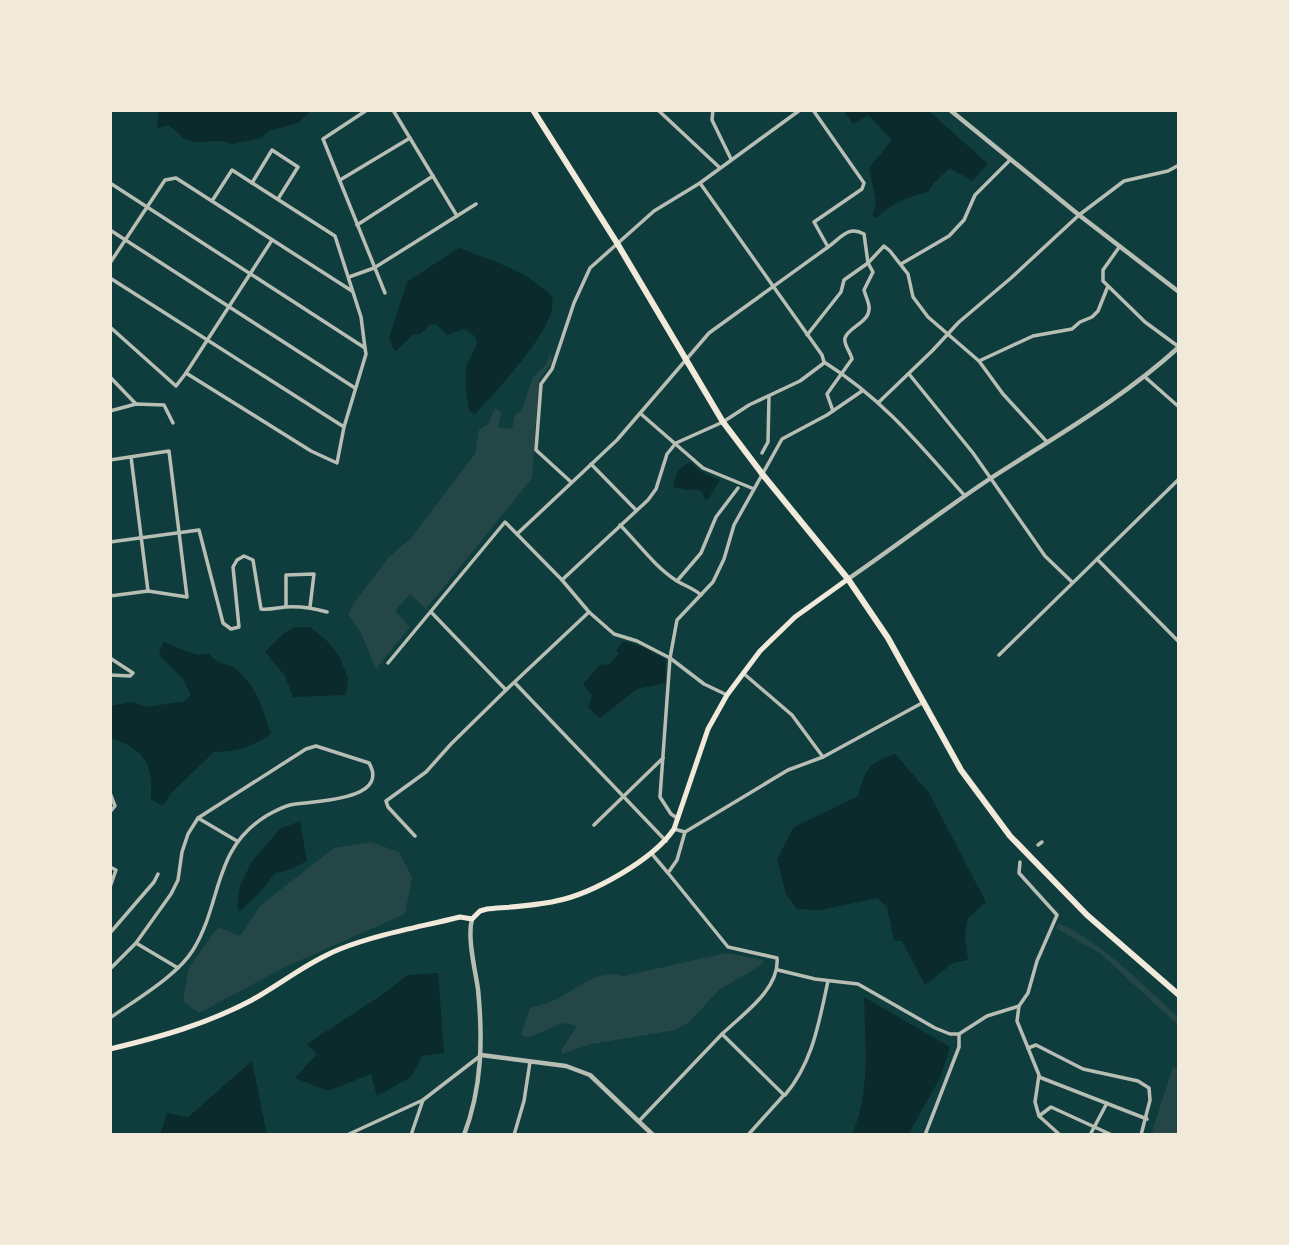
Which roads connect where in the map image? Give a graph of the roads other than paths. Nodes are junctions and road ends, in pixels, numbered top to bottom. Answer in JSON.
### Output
{"nodes":[{"id":1,"x":367,"y":110,"type":"edge"},
{"id":2,"x":393,"y":110,"type":"edge"},
{"id":3,"x":533,"y":110,"type":"edge"},
{"id":4,"x":658,"y":110,"type":"edge"},
{"id":5,"x":713,"y":110,"type":"edge"},
{"id":6,"x":800,"y":110,"type":"edge"},
{"id":7,"x":813,"y":110,"type":"edge"},
{"id":8,"x":950,"y":110,"type":"edge"},
{"id":9,"x":410,"y":138,"type":"junction"},
{"id":10,"x":731,"y":159,"type":"junction"},
{"id":11,"x":1010,"y":160,"type":"junction"},
{"id":12,"x":1179,"y":165,"type":"edge"},
{"id":13,"x":719,"y":167,"type":"junction"},
{"id":14,"x":433,"y":176,"type":"junction"},
{"id":15,"x":339,"y":181,"type":"junction"},
{"id":16,"x":110,"y":183,"type":"edge"},
{"id":17,"x":252,"y":183,"type":"junction"},
{"id":18,"x":700,"y":183,"type":"junction"},
{"id":19,"x":278,"y":199,"type":"junction"},
{"id":20,"x":212,"y":201,"type":"junction"},
{"id":21,"x":476,"y":204,"type":"dead end"},
{"id":22,"x":147,"y":207,"type":"junction"},
{"id":23,"x":1079,"y":215,"type":"junction"},
{"id":24,"x":457,"y":216,"type":"junction"},
{"id":25,"x":357,"y":225,"type":"junction"},
{"id":26,"x":110,"y":230,"type":"edge"},
{"id":27,"x":126,"y":240,"type":"junction"},
{"id":28,"x":272,"y":240,"type":"junction"},
{"id":29,"x":617,"y":243,"type":"junction"},
{"id":30,"x":1120,"y":246,"type":"junction"},
{"id":31,"x":828,"y":247,"type":"junction"},
{"id":32,"x":110,"y":262,"type":"edge"},
{"id":33,"x":869,"y":263,"type":"junction"},
{"id":34,"x":901,"y":264,"type":"junction"},
{"id":35,"x":374,"y":268,"type":"junction"},
{"id":36,"x":250,"y":274,"type":"junction"},
{"id":37,"x":349,"y":277,"type":"junction"},
{"id":38,"x":110,"y":278,"type":"edge"},
{"id":39,"x":1108,"y":286,"type":"junction"},
{"id":40,"x":774,"y":288,"type":"junction"},
{"id":41,"x":352,"y":291,"type":"junction"},
{"id":42,"x":1179,"y":292,"type":"edge"},
{"id":43,"x":385,"y":293,"type":"dead end"},
{"id":44,"x":228,"y":308,"type":"junction"},
{"id":45,"x":110,"y":327,"type":"edge"},
{"id":46,"x":948,"y":334,"type":"junction"},
{"id":47,"x":807,"y":335,"type":"junction"},
{"id":48,"x":206,"y":340,"type":"junction"},
{"id":49,"x":1179,"y":347,"type":"edge"},
{"id":50,"x":365,"y":348,"type":"junction"},
{"id":51,"x":686,"y":361,"type":"junction"},
{"id":52,"x":979,"y":361,"type":"junction"},
{"id":53,"x":824,"y":362,"type":"junction"},
{"id":54,"x":186,"y":373,"type":"junction"},
{"id":55,"x":843,"y":374,"type":"junction"},
{"id":56,"x":909,"y":374,"type":"junction"},
{"id":57,"x":110,"y":377,"type":"edge"},
{"id":58,"x":1145,"y":377,"type":"junction"},
{"id":59,"x":356,"y":388,"type":"junction"},
{"id":60,"x":862,"y":391,"type":"junction"},
{"id":61,"x":769,"y":396,"type":"junction"},
{"id":62,"x":879,"y":402,"type":"junction"},
{"id":63,"x":136,"y":404,"type":"junction"},
{"id":64,"x":1179,"y":407,"type":"edge"},
{"id":65,"x":110,"y":411,"type":"edge"},
{"id":66,"x":833,"y":411,"type":"junction"},
{"id":67,"x":641,"y":414,"type":"junction"},
{"id":68,"x":723,"y":422,"type":"junction"},
{"id":69,"x":173,"y":423,"type":"dead end"},
{"id":70,"x":344,"y":427,"type":"junction"},
{"id":71,"x":1047,"y":442,"type":"junction"},
{"id":72,"x":677,"y":443,"type":"junction"},
{"id":73,"x":762,"y":453,"type":"dead end"},
{"id":74,"x":131,"y":457,"type":"junction"},
{"id":75,"x":110,"y":460,"type":"edge"},
{"id":76,"x":591,"y":464,"type":"junction"},
{"id":77,"x":762,"y":475,"type":"junction"},
{"id":78,"x":990,"y":479,"type":"junction"},
{"id":79,"x":1179,"y":479,"type":"edge"},
{"id":80,"x":571,"y":482,"type":"junction"},
{"id":81,"x":738,"y":488,"type":"dead end"},
{"id":82,"x":754,"y":489,"type":"junction"},
{"id":83,"x":965,"y":496,"type":"junction"},
{"id":84,"x":637,"y":510,"type":"junction"},
{"id":85,"x":620,"y":525,"type":"junction"},
{"id":86,"x":178,"y":533,"type":"junction"},
{"id":87,"x":517,"y":534,"type":"junction"},
{"id":88,"x":142,"y":538,"type":"junction"},
{"id":89,"x":110,"y":542,"type":"edge"},
{"id":90,"x":1097,"y":559,"type":"junction"},
{"id":91,"x":848,"y":579,"type":"junction"},
{"id":92,"x":562,"y":580,"type":"junction"},
{"id":93,"x":677,"y":581,"type":"junction"},
{"id":94,"x":1072,"y":582,"type":"junction"},
{"id":95,"x":148,"y":591,"type":"junction"},
{"id":96,"x":110,"y":594,"type":"edge"},
{"id":97,"x":701,"y":595,"type":"junction"},
{"id":98,"x":286,"y":607,"type":"junction"},
{"id":99,"x":310,"y":607,"type":"junction"},
{"id":100,"x":327,"y":612,"type":"dead end"},
{"id":101,"x":431,"y":612,"type":"junction"},
{"id":102,"x":589,"y":612,"type":"junction"},
{"id":103,"x":1179,"y":642,"type":"edge"},
{"id":104,"x":999,"y":655,"type":"dead end"},
{"id":105,"x":670,"y":658,"type":"junction"},
{"id":106,"x":110,"y":659,"type":"edge"},
{"id":107,"x":388,"y":663,"type":"dead end"},
{"id":108,"x":743,"y":673,"type":"junction"},
{"id":109,"x":110,"y":675,"type":"edge"},
{"id":110,"x":514,"y":683,"type":"junction"},
{"id":111,"x":506,"y":690,"type":"junction"},
{"id":112,"x":727,"y":695,"type":"junction"},
{"id":113,"x":924,"y":701,"type":"junction"},
{"id":114,"x":663,"y":757,"type":"junction"},
{"id":115,"x":823,"y":757,"type":"junction"},
{"id":116,"x":110,"y":793,"type":"edge"},
{"id":117,"x":623,"y":795,"type":"junction"},
{"id":118,"x":110,"y":812,"type":"edge"},
{"id":119,"x":198,"y":818,"type":"junction"},
{"id":120,"x":679,"y":819,"type":"junction"},
{"id":121,"x":594,"y":825,"type":"dead end"},
{"id":122,"x":674,"y":829,"type":"junction"},
{"id":123,"x":685,"y":832,"type":"junction"},
{"id":124,"x":415,"y":836,"type":"dead end"},
{"id":125,"x":237,"y":841,"type":"junction"},
{"id":126,"x":666,"y":841,"type":"junction"},
{"id":127,"x":652,"y":854,"type":"junction"},
{"id":128,"x":1020,"y":862,"type":"dead end"},
{"id":129,"x":110,"y":867,"type":"edge"},
{"id":130,"x":668,"y":873,"type":"junction"},
{"id":131,"x":158,"y":874,"type":"dead end"},
{"id":132,"x":110,"y":887,"type":"edge"},
{"id":133,"x":472,"y":919,"type":"junction"},
{"id":134,"x":110,"y":933,"type":"edge"},
{"id":135,"x":136,"y":943,"type":"junction"},
{"id":136,"x":178,"y":968,"type":"junction"},
{"id":137,"x":110,"y":969,"type":"edge"},
{"id":138,"x":778,"y":970,"type":"junction"},
{"id":139,"x":828,"y":981,"type":"junction"},
{"id":140,"x":1179,"y":995,"type":"edge"},
{"id":141,"x":1019,"y":1006,"type":"junction"},
{"id":142,"x":110,"y":1018,"type":"edge"},
{"id":143,"x":722,"y":1034,"type":"junction"},
{"id":144,"x":959,"y":1034,"type":"junction"},
{"id":145,"x":1028,"y":1048,"type":"junction"},
{"id":146,"x":110,"y":1049,"type":"edge"},
{"id":147,"x":481,"y":1055,"type":"junction"},
{"id":148,"x":530,"y":1060,"type":"junction"},
{"id":149,"x":1039,"y":1077,"type":"junction"},
{"id":150,"x":784,"y":1095,"type":"junction"},
{"id":151,"x":422,"y":1100,"type":"junction"},
{"id":152,"x":1107,"y":1103,"type":"junction"},
{"id":153,"x":1039,"y":1116,"type":"junction"},
{"id":154,"x":1147,"y":1119,"type":"junction"},
{"id":155,"x":639,"y":1121,"type":"junction"},
{"id":156,"x":364,"y":1127,"type":"junction"},
{"id":157,"x":1095,"y":1127,"type":"junction"},
{"id":158,"x":347,"y":1135,"type":"edge"},
{"id":159,"x":360,"y":1135,"type":"edge"},
{"id":160,"x":411,"y":1135,"type":"edge"},
{"id":161,"x":464,"y":1135,"type":"edge"},
{"id":162,"x":514,"y":1135,"type":"edge"},
{"id":163,"x":653,"y":1135,"type":"edge"},
{"id":164,"x":748,"y":1135,"type":"edge"},
{"id":165,"x":925,"y":1135,"type":"edge"},
{"id":166,"x":1060,"y":1135,"type":"edge"},
{"id":167,"x":1090,"y":1135,"type":"edge"},
{"id":168,"x":1112,"y":1135,"type":"edge"},
{"id":169,"x":1141,"y":1135,"type":"edge"}],
"edges":[{"from":1,"to":15,"type":"street"},
{"from":2,"to":9,"type":"street"},
{"from":3,"to":29,"type":"main road"},
{"from":4,"to":13,"type":"street"},
{"from":5,"to":10,"type":"street"},
{"from":6,"to":10,"type":"street"},
{"from":7,"to":31,"type":"street"},
{"from":8,"to":11,"type":"street"},
{"from":9,"to":14,"type":"street"},
{"from":9,"to":15,"type":"street"},
{"from":10,"to":13,"type":"street"},
{"from":11,"to":23,"type":"street"},
{"from":11,"to":34,"type":"street"},
{"from":12,"to":23,"type":"street"},
{"from":13,"to":18,"type":"street"},
{"from":14,"to":24,"type":"street"},
{"from":14,"to":25,"type":"street"},
{"from":15,"to":25,"type":"street"},
{"from":16,"to":22,"type":"street"},
{"from":17,"to":19,"type":"street"},
{"from":17,"to":19,"type":"street"},
{"from":17,"to":20,"type":"street"},
{"from":18,"to":29,"type":"street"},
{"from":18,"to":40,"type":"street"},
{"from":19,"to":37,"type":"street"},
{"from":20,"to":22,"type":"street"},
{"from":20,"to":28,"type":"street"},
{"from":21,"to":24,"type":"street"},
{"from":22,"to":27,"type":"street"},
{"from":22,"to":36,"type":"street"},
{"from":23,"to":30,"type":"street"},
{"from":23,"to":46,"type":"street"},
{"from":24,"to":35,"type":"street"},
{"from":25,"to":35,"type":"street"},
{"from":26,"to":27,"type":"street"},
{"from":27,"to":32,"type":"street"},
{"from":27,"to":44,"type":"street"},
{"from":28,"to":36,"type":"street"},
{"from":28,"to":41,"type":"street"},
{"from":29,"to":51,"type":"main road"},
{"from":29,"to":80,"type":"street"},
{"from":30,"to":39,"type":"street"},
{"from":30,"to":42,"type":"street"},
{"from":31,"to":33,"type":"street"},
{"from":31,"to":40,"type":"street"},
{"from":33,"to":34,"type":"street"},
{"from":33,"to":47,"type":"street"},
{"from":33,"to":55,"type":"street"},
{"from":34,"to":46,"type":"street"},
{"from":35,"to":37,"type":"street"},
{"from":35,"to":43,"type":"street"},
{"from":36,"to":44,"type":"street"},
{"from":36,"to":50,"type":"street"},
{"from":37,"to":41,"type":"street"},
{"from":38,"to":48,"type":"street"},
{"from":39,"to":49,"type":"street"},
{"from":39,"to":52,"type":"street"},
{"from":40,"to":47,"type":"street"},
{"from":40,"to":51,"type":"street"},
{"from":41,"to":50,"type":"street"},
{"from":44,"to":48,"type":"street"},
{"from":44,"to":59,"type":"street"},
{"from":45,"to":54,"type":"street"},
{"from":46,"to":52,"type":"street"},
{"from":46,"to":56,"type":"street"},
{"from":47,"to":53,"type":"street"},
{"from":48,"to":54,"type":"street"},
{"from":48,"to":70,"type":"street"},
{"from":49,"to":58,"type":"street"},
{"from":50,"to":59,"type":"street"},
{"from":51,"to":67,"type":"street"},
{"from":51,"to":68,"type":"main road"},
{"from":52,"to":71,"type":"street"},
{"from":53,"to":55,"type":"street"},
{"from":53,"to":61,"type":"street"},
{"from":54,"to":70,"type":"street"},
{"from":55,"to":60,"type":"street"},
{"from":55,"to":66,"type":"street"},
{"from":56,"to":62,"type":"street"},
{"from":56,"to":78,"type":"street"},
{"from":57,"to":63,"type":"street"},
{"from":58,"to":64,"type":"street"},
{"from":58,"to":71,"type":"street"},
{"from":59,"to":70,"type":"street"},
{"from":60,"to":62,"type":"street"},
{"from":60,"to":66,"type":"street"},
{"from":61,"to":68,"type":"street"},
{"from":61,"to":73,"type":"street"},
{"from":62,"to":83,"type":"street"},
{"from":63,"to":65,"type":"street"},
{"from":63,"to":69,"type":"street"},
{"from":66,"to":77,"type":"street"},
{"from":67,"to":72,"type":"street"},
{"from":67,"to":76,"type":"street"},
{"from":68,"to":72,"type":"street"},
{"from":68,"to":77,"type":"main road"},
{"from":71,"to":78,"type":"street"},
{"from":72,"to":82,"type":"street"},
{"from":72,"to":84,"type":"street"},
{"from":74,"to":75,"type":"street"},
{"from":74,"to":86,"type":"street"},
{"from":74,"to":88,"type":"street"},
{"from":76,"to":80,"type":"street"},
{"from":76,"to":84,"type":"street"},
{"from":77,"to":82,"type":"street"},
{"from":77,"to":91,"type":"main road"},
{"from":78,"to":83,"type":"street"},
{"from":78,"to":94,"type":"street"},
{"from":79,"to":90,"type":"street"},
{"from":80,"to":87,"type":"street"},
{"from":81,"to":93,"type":"street"},
{"from":82,"to":97,"type":"street"},
{"from":83,"to":91,"type":"street"},
{"from":84,"to":85,"type":"street"},
{"from":85,"to":92,"type":"street"},
{"from":85,"to":93,"type":"street"},
{"from":86,"to":88,"type":"street"},
{"from":86,"to":95,"type":"street"},
{"from":86,"to":98,"type":"street"},
{"from":87,"to":92,"type":"street"},
{"from":87,"to":101,"type":"street"},
{"from":88,"to":89,"type":"street"},
{"from":88,"to":95,"type":"street"},
{"from":90,"to":94,"type":"street"},
{"from":90,"to":103,"type":"street"},
{"from":91,"to":108,"type":"main road"},
{"from":91,"to":113,"type":"main road"},
{"from":92,"to":102,"type":"street"},
{"from":93,"to":97,"type":"street"},
{"from":94,"to":104,"type":"street"},
{"from":95,"to":96,"type":"street"},
{"from":97,"to":105,"type":"street"},
{"from":98,"to":99,"type":"street"},
{"from":98,"to":99,"type":"street"},
{"from":99,"to":100,"type":"street"},
{"from":101,"to":107,"type":"street"},
{"from":101,"to":111,"type":"street"},
{"from":102,"to":105,"type":"street"},
{"from":102,"to":110,"type":"street"},
{"from":105,"to":112,"type":"street"},
{"from":105,"to":114,"type":"street"},
{"from":106,"to":109,"type":"street"},
{"from":108,"to":112,"type":"main road"},
{"from":108,"to":115,"type":"street"},
{"from":110,"to":111,"type":"street"},
{"from":110,"to":117,"type":"street"},
{"from":111,"to":124,"type":"street"},
{"from":112,"to":120,"type":"main road"},
{"from":113,"to":115,"type":"street"},
{"from":113,"to":140,"type":"main road"},
{"from":114,"to":117,"type":"street"},
{"from":114,"to":120,"type":"street"},
{"from":115,"to":123,"type":"street"},
{"from":116,"to":118,"type":"street"},
{"from":117,"to":121,"type":"street"},
{"from":117,"to":126,"type":"street"},
{"from":119,"to":125,"type":"street"},
{"from":119,"to":125,"type":"street"},
{"from":119,"to":135,"type":"street"},
{"from":120,"to":122,"type":"main road"},
{"from":122,"to":123,"type":"street"},
{"from":122,"to":126,"type":"main road"},
{"from":123,"to":130,"type":"street"},
{"from":125,"to":136,"type":"street"},
{"from":126,"to":127,"type":"main road"},
{"from":127,"to":130,"type":"street"},
{"from":127,"to":133,"type":"main road"},
{"from":128,"to":141,"type":"street"},
{"from":129,"to":132,"type":"street"},
{"from":130,"to":138,"type":"street"},
{"from":131,"to":134,"type":"street"},
{"from":133,"to":146,"type":"main road"},
{"from":133,"to":147,"type":"street"},
{"from":135,"to":136,"type":"street"},
{"from":135,"to":137,"type":"street"},
{"from":136,"to":142,"type":"street"},
{"from":138,"to":139,"type":"street"},
{"from":138,"to":143,"type":"street"},
{"from":139,"to":144,"type":"street"},
{"from":139,"to":150,"type":"street"},
{"from":141,"to":144,"type":"street"},
{"from":141,"to":145,"type":"street"},
{"from":143,"to":150,"type":"street"},
{"from":143,"to":155,"type":"street"},
{"from":144,"to":165,"type":"street"},
{"from":145,"to":149,"type":"street"},
{"from":145,"to":154,"type":"street"},
{"from":147,"to":148,"type":"street"},
{"from":147,"to":151,"type":"street"},
{"from":147,"to":161,"type":"street"},
{"from":148,"to":155,"type":"street"},
{"from":148,"to":162,"type":"street"},
{"from":149,"to":152,"type":"street"},
{"from":149,"to":153,"type":"street"},
{"from":150,"to":164,"type":"street"},
{"from":151,"to":156,"type":"street"},
{"from":151,"to":160,"type":"street"},
{"from":152,"to":154,"type":"street"},
{"from":152,"to":157,"type":"street"},
{"from":153,"to":157,"type":"street"},
{"from":153,"to":166,"type":"street"},
{"from":154,"to":169,"type":"street"},
{"from":155,"to":163,"type":"street"},
{"from":156,"to":158,"type":"street"},
{"from":156,"to":159,"type":"street"},
{"from":157,"to":167,"type":"street"},
{"from":157,"to":168,"type":"street"}]}
